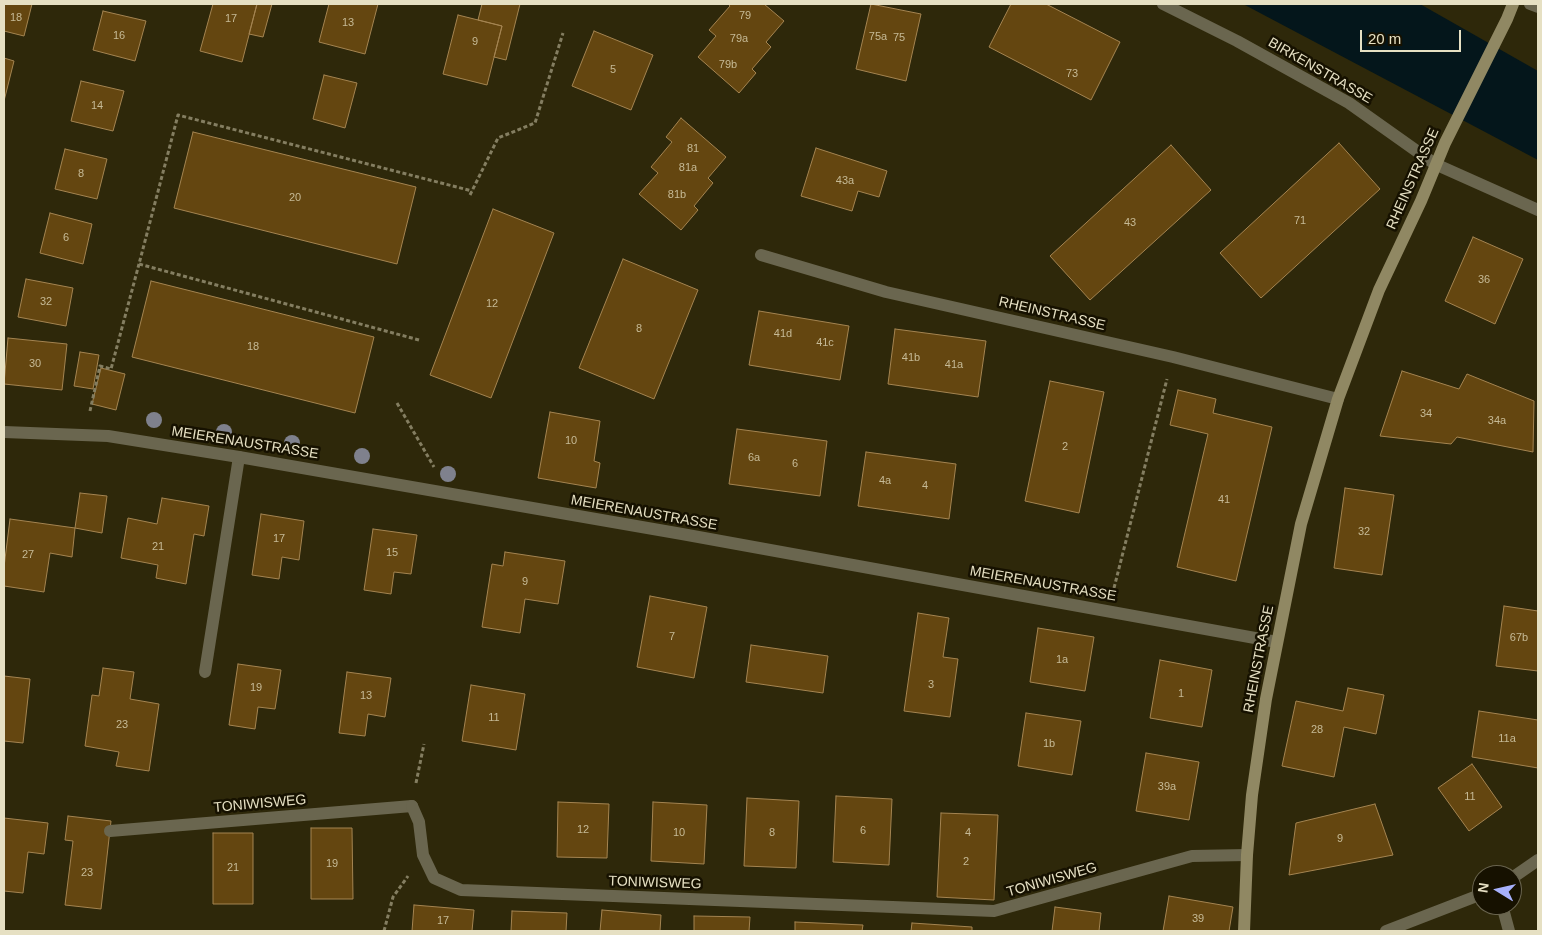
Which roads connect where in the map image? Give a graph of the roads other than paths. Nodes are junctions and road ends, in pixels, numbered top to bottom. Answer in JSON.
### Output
{"nodes":[{"id":1,"x":1163,"y":4,"type":"edge"},
{"id":2,"x":1513,"y":4,"type":"edge"},
{"id":3,"x":1530,"y":4,"type":"edge"},
{"id":4,"x":1538,"y":7,"type":"edge"},
{"id":5,"x":1435,"y":164,"type":"junction"},
{"id":6,"x":1538,"y":210,"type":"edge"},
{"id":7,"x":761,"y":254,"type":"dead end"},
{"id":8,"x":1338,"y":399,"type":"junction"},
{"id":9,"x":4,"y":432,"type":"edge"},
{"id":10,"x":239,"y":457,"type":"junction"},
{"id":11,"x":1276,"y":642,"type":"junction"},
{"id":12,"x":205,"y":672,"type":"dead end"},
{"id":13,"x":110,"y":831,"type":"dead end"},
{"id":14,"x":1247,"y":855,"type":"junction"},
{"id":15,"x":1538,"y":860,"type":"edge"},
{"id":16,"x":1522,"y":871,"type":"edge"},
{"id":17,"x":1472,"y":898,"type":"edge"},
{"id":18,"x":1505,"y":915,"type":"edge"},
{"id":19,"x":1244,"y":931,"type":"edge"},
{"id":20,"x":1386,"y":931,"type":"edge"},
{"id":21,"x":1509,"y":931,"type":"edge"}],
"edges":[{"from":1,"to":5,"type":"street","name":"BIRKENSTRASSE"},
{"from":2,"to":5,"type":"street","name":"RHEINSTRASSE"},
{"from":3,"to":4,"type":"street"},
{"from":5,"to":6,"type":"street","name":"BIRKENSTRASSE"},
{"from":5,"to":8,"type":"street","name":"RHEINSTRASSE"},
{"from":7,"to":8,"type":"street","name":"RHEINSTRASSE"},
{"from":8,"to":11,"type":"street","name":"RHEINSTRASSE"},
{"from":9,"to":10,"type":"street","name":"MEIERENAUSTRASSE"},
{"from":10,"to":11,"type":"street","name":"MEIERENAUSTRASSE"},
{"from":10,"to":12,"type":"street"},
{"from":11,"to":14,"type":"street","name":"RHEINSTRASSE"},
{"from":13,"to":14,"type":"street","name":"TONIWISWEG"},
{"from":14,"to":19,"type":"street","name":"RHEINSTRASSE"},
{"from":15,"to":16,"type":"street"},
{"from":17,"to":20,"type":"street"},
{"from":18,"to":21,"type":"street"}]}
